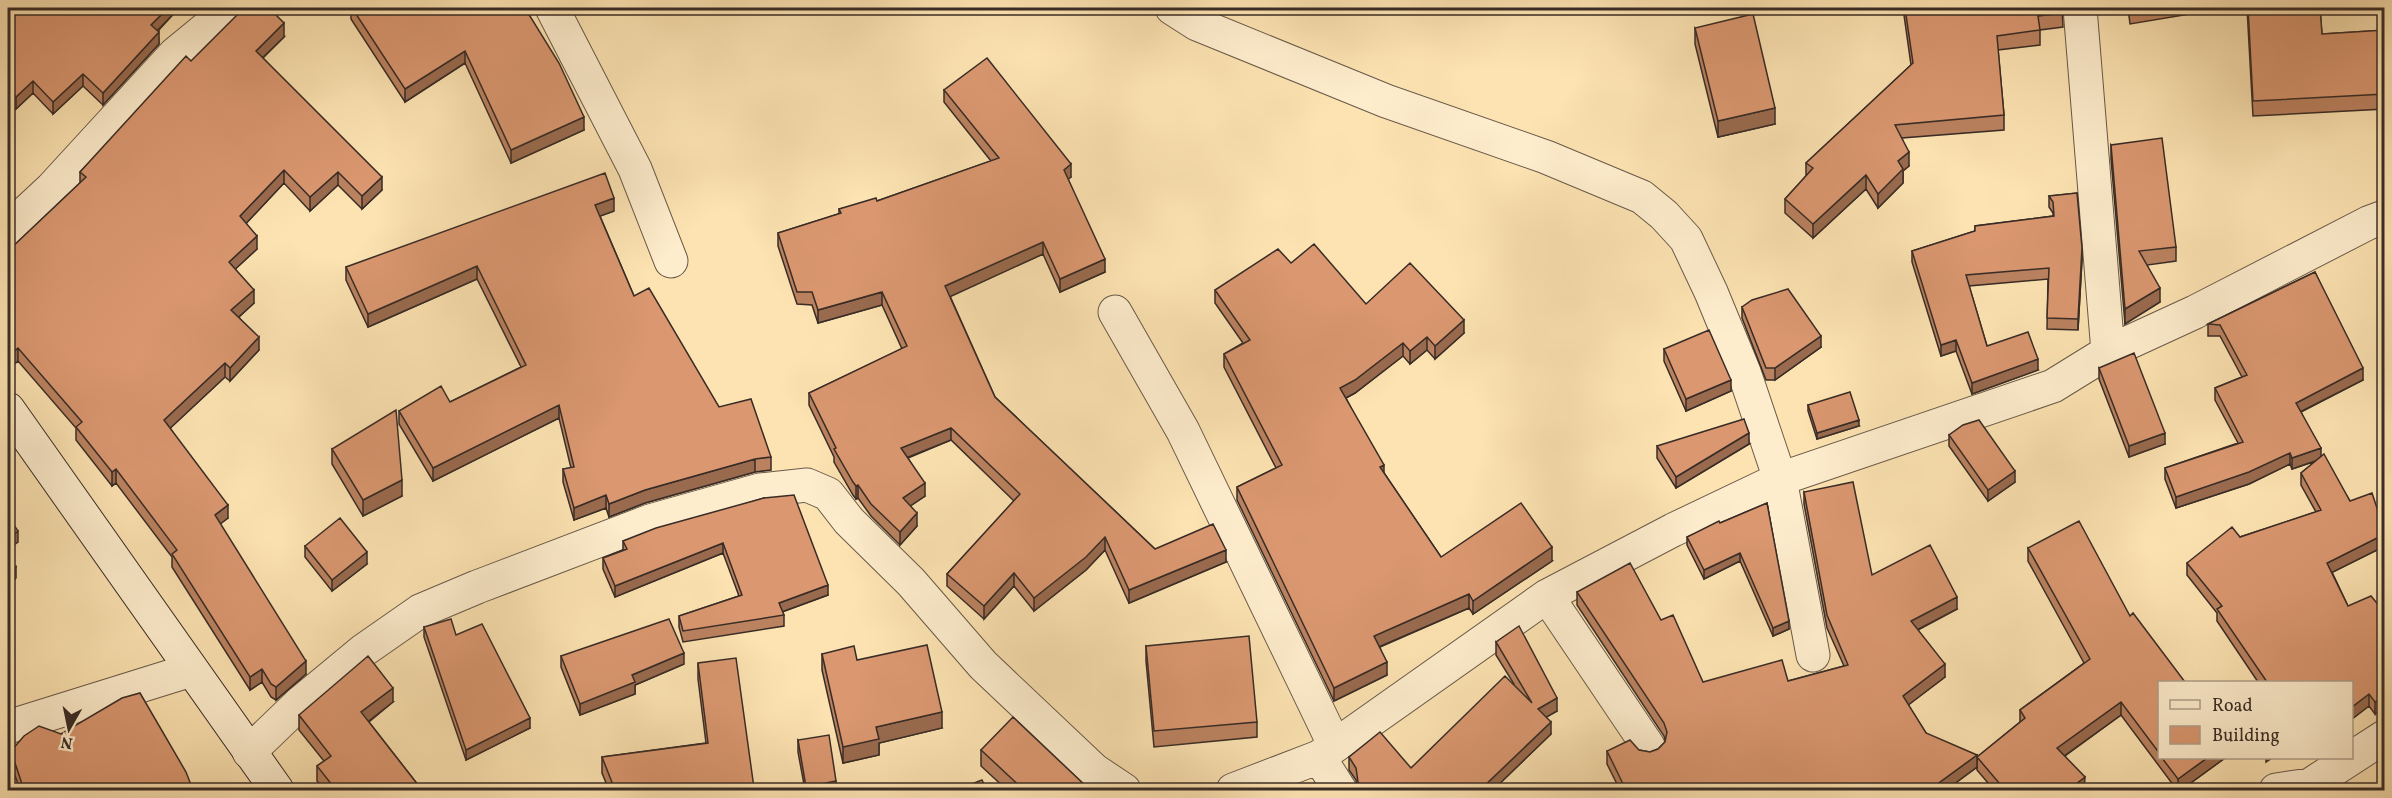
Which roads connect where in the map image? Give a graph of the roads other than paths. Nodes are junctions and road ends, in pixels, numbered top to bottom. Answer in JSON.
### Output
{"nodes":[{"id":1,"x":231,"y":8,"type":"edge"},
{"id":2,"x":552,"y":8,"type":"edge"},
{"id":3,"x":1172,"y":8,"type":"edge"},
{"id":4,"x":2080,"y":8,"type":"edge"},
{"id":5,"x":2385,"y":217,"type":"edge"},
{"id":6,"x":8,"y":229,"type":"edge"},
{"id":7,"x":671,"y":261,"type":"dead end"},
{"id":8,"x":1115,"y":312,"type":"dead end"},
{"id":9,"x":2108,"y":352,"type":"junction"},
{"id":10,"x":8,"y":409,"type":"edge"},
{"id":11,"x":1780,"y":479,"type":"junction"},
{"id":12,"x":1547,"y":596,"type":"junction"},
{"id":13,"x":1813,"y":655,"type":"dead end"},
{"id":14,"x":191,"y":670,"type":"junction"},
{"id":15,"x":8,"y":727,"type":"edge"},
{"id":16,"x":2385,"y":737,"type":"edge"},
{"id":17,"x":1648,"y":746,"type":"dead end"},
{"id":18,"x":1327,"y":751,"type":"junction"},
{"id":19,"x":249,"y":752,"type":"junction"},
{"id":20,"x":2353,"y":758,"type":"edge"},
{"id":21,"x":2352,"y":759,"type":"edge"},
{"id":22,"x":2309,"y":788,"type":"edge"},
{"id":23,"x":277,"y":790,"type":"edge"},
{"id":24,"x":1124,"y":790,"type":"edge"},
{"id":25,"x":1233,"y":790,"type":"edge"},
{"id":26,"x":1340,"y":790,"type":"edge"},
{"id":27,"x":2276,"y":790,"type":"edge"}],
"edges":[{"from":1,"to":6,"type":"street"},
{"from":2,"to":7,"type":"street"},
{"from":3,"to":11,"type":"street"},
{"from":4,"to":9,"type":"street"},
{"from":5,"to":9,"type":"street"},
{"from":8,"to":18,"type":"street"},
{"from":9,"to":11,"type":"street"},
{"from":10,"to":14,"type":"street"},
{"from":11,"to":12,"type":"street"},
{"from":11,"to":13,"type":"street"},
{"from":12,"to":17,"type":"street"},
{"from":12,"to":18,"type":"street"},
{"from":14,"to":15,"type":"street"},
{"from":14,"to":19,"type":"street"},
{"from":16,"to":20,"type":"street"},
{"from":18,"to":25,"type":"street"},
{"from":18,"to":26,"type":"street"},
{"from":19,"to":23,"type":"street"},
{"from":19,"to":24,"type":"street"},
{"from":21,"to":22,"type":"street"},
{"from":22,"to":27,"type":"street"}]}
